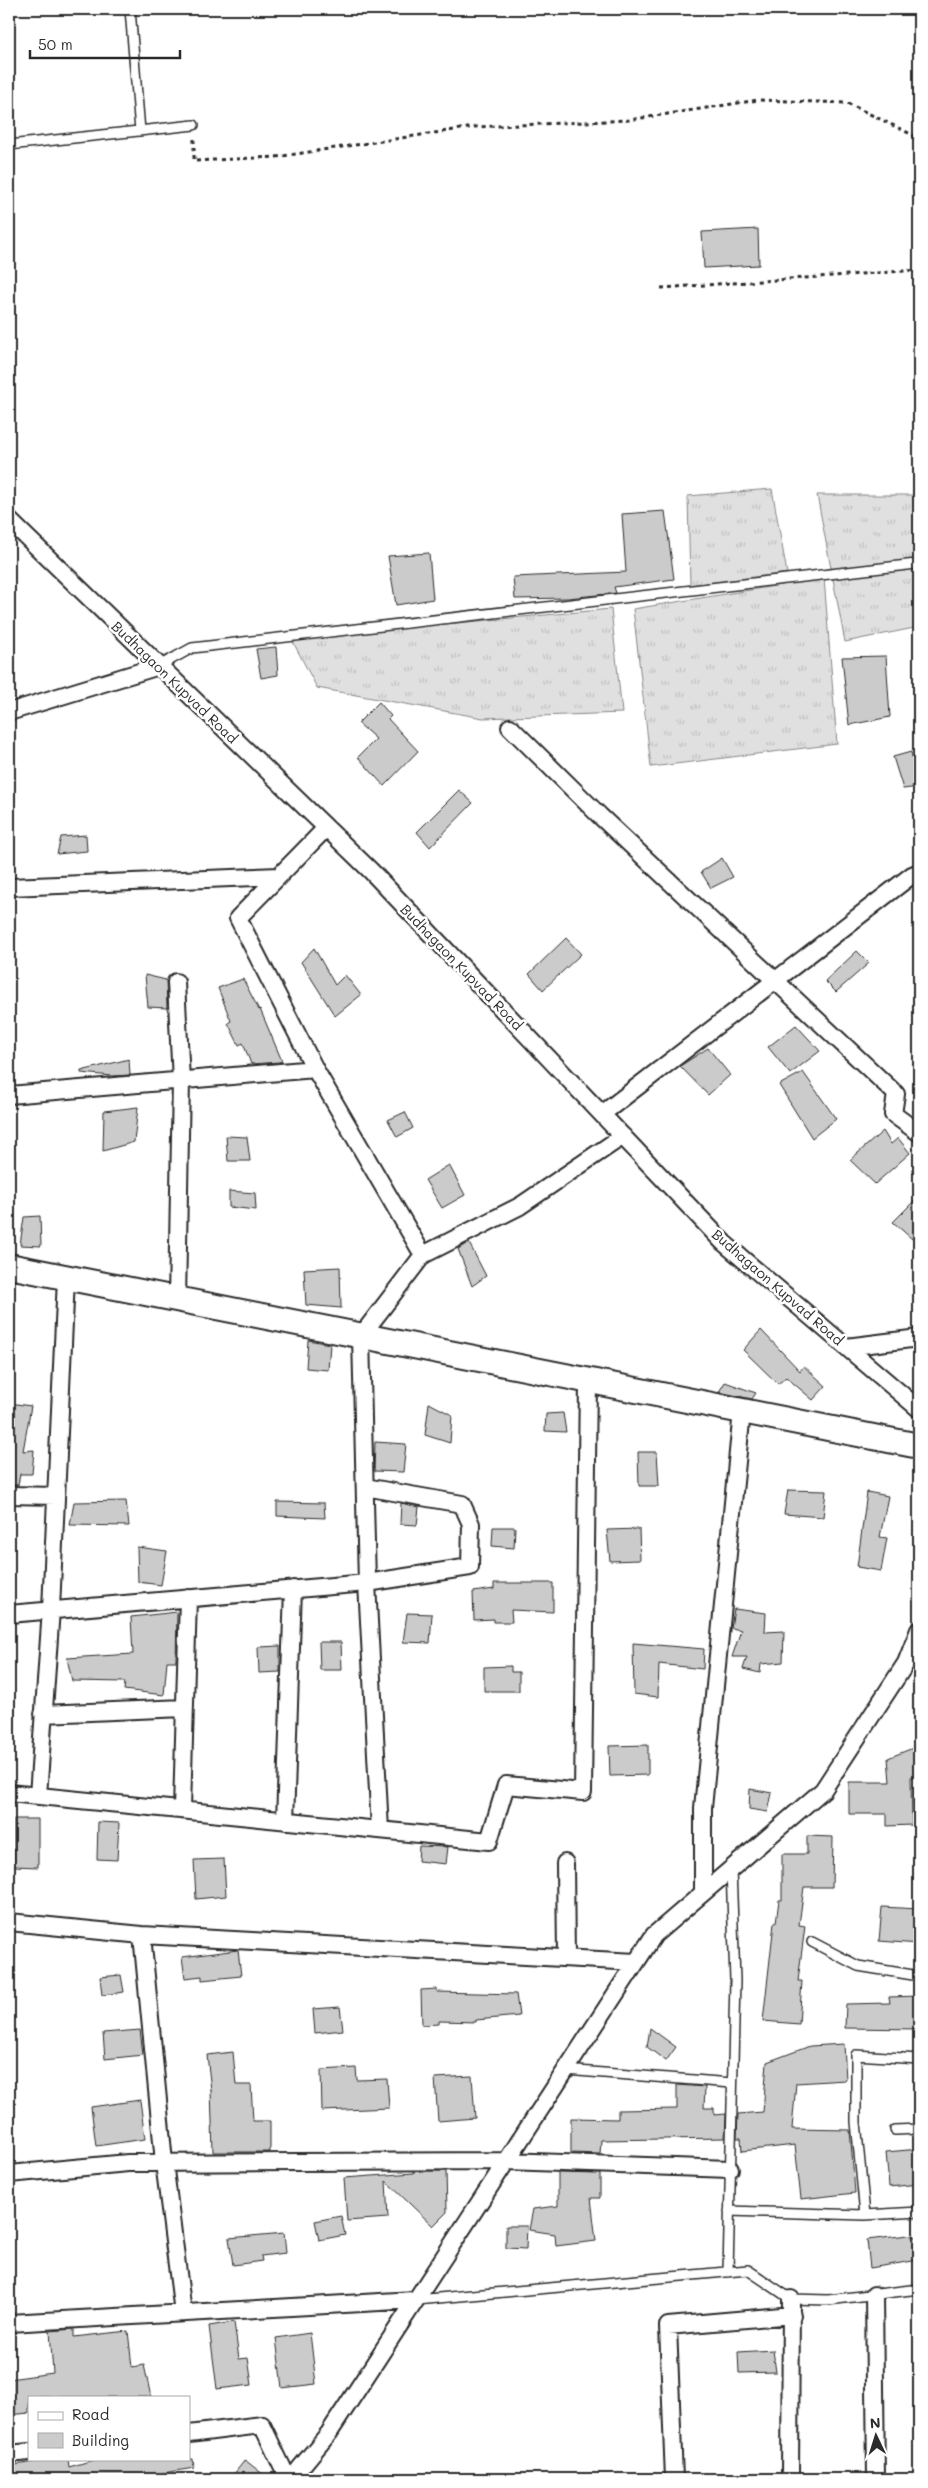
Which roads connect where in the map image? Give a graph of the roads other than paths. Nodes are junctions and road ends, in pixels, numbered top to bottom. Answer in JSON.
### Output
{"nodes":[{"id":1,"x":130,"y":9,"type":"edge"},
{"id":2,"x":194,"y":125,"type":"road end"},
{"id":3,"x":140,"y":131,"type":"junction"},
{"id":4,"x":9,"y":145,"type":"edge"},
{"id":5,"x":9,"y":520,"type":"edge"},
{"id":6,"x":919,"y":566,"type":"edge"},
{"id":7,"x":159,"y":666,"type":"junction"},
{"id":8,"x":9,"y":712,"type":"edge"},
{"id":9,"x":510,"y":726,"type":"dead end"},
{"id":10,"x":326,"y":828,"type":"junction"},
{"id":11,"x":919,"y":872,"type":"edge"},
{"id":12,"x":279,"y":876,"type":"junction"},
{"id":13,"x":9,"y":887,"type":"edge"},
{"id":14,"x":776,"y":980,"type":"junction"},
{"id":15,"x":176,"y":982,"type":"dead end"},
{"id":16,"x":315,"y":1069,"type":"junction"},
{"id":17,"x":181,"y":1081,"type":"junction"},
{"id":18,"x":9,"y":1095,"type":"edge"},
{"id":19,"x":602,"y":1114,"type":"junction"},
{"id":20,"x":919,"y":1133,"type":"edge"},
{"id":21,"x":623,"y":1136,"type":"junction"},
{"id":22,"x":423,"y":1255,"type":"junction"},
{"id":23,"x":9,"y":1266,"type":"edge"},
{"id":24,"x":66,"y":1278,"type":"junction"},
{"id":25,"x":177,"y":1300,"type":"junction"},
{"id":26,"x":361,"y":1336,"type":"junction"},
{"id":27,"x":919,"y":1338,"type":"edge"},
{"id":28,"x":846,"y":1347,"type":"junction"},
{"id":29,"x":588,"y":1381,"type":"junction"},
{"id":30,"x":919,"y":1409,"type":"edge"},
{"id":31,"x":742,"y":1411,"type":"junction"},
{"id":32,"x":919,"y":1446,"type":"edge"},
{"id":33,"x":365,"y":1487,"type":"junction"},
{"id":34,"x":9,"y":1494,"type":"edge"},
{"id":35,"x":56,"y":1496,"type":"junction"},
{"id":36,"x":367,"y":1583,"type":"junction"},
{"id":37,"x":293,"y":1589,"type":"junction"},
{"id":38,"x":188,"y":1598,"type":"junction"},
{"id":39,"x":50,"y":1609,"type":"junction"},
{"id":40,"x":9,"y":1614,"type":"edge"},
{"id":41,"x":919,"y":1630,"type":"edge"},
{"id":42,"x":184,"y":1708,"type":"junction"},
{"id":43,"x":44,"y":1714,"type":"junction"},
{"id":44,"x":9,"y":1793,"type":"edge"},
{"id":45,"x":38,"y":1796,"type":"junction"},
{"id":46,"x":182,"y":1810,"type":"junction"},
{"id":47,"x":285,"y":1821,"type":"junction"},
{"id":48,"x":380,"y":1830,"type":"junction"},
{"id":49,"x":565,"y":1863,"type":"dead end"},
{"id":50,"x":732,"y":1869,"type":"junction"},
{"id":51,"x":703,"y":1893,"type":"junction"},
{"id":52,"x":9,"y":1922,"type":"edge"},
{"id":53,"x":142,"y":1935,"type":"junction"},
{"id":54,"x":812,"y":1942,"type":"dead end"},
{"id":55,"x":566,"y":1958,"type":"junction"},
{"id":56,"x":636,"y":1962,"type":"junction"},
{"id":57,"x":919,"y":1976,"type":"edge"},
{"id":58,"x":919,"y":2059,"type":"edge"},
{"id":59,"x":565,"y":2070,"type":"junction"},
{"id":60,"x":732,"y":2083,"type":"junction"},
{"id":61,"x":919,"y":2129,"type":"edge"},
{"id":62,"x":895,"y":2130,"type":"dead end"},
{"id":63,"x":506,"y":2161,"type":"junction"},
{"id":64,"x":164,"y":2162,"type":"junction"},
{"id":65,"x":730,"y":2168,"type":"junction"},
{"id":66,"x":9,"y":2174,"type":"edge"},
{"id":67,"x":729,"y":2211,"type":"junction"},
{"id":68,"x":919,"y":2212,"type":"edge"},
{"id":69,"x":865,"y":2216,"type":"junction"},
{"id":70,"x":728,"y":2272,"type":"junction"},
{"id":71,"x":919,"y":2289,"type":"edge"},
{"id":72,"x":874,"y":2295,"type":"junction"},
{"id":73,"x":415,"y":2300,"type":"junction"},
{"id":74,"x":792,"y":2307,"type":"junction"},
{"id":75,"x":183,"y":2313,"type":"junction"},
{"id":76,"x":9,"y":2323,"type":"edge"},
{"id":77,"x":190,"y":2434,"type":"edge"},
{"id":78,"x":28,"y":2452,"type":"edge"},
{"id":79,"x":9,"y":2454,"type":"edge"},
{"id":80,"x":289,"y":2479,"type":"edge"},
{"id":81,"x":674,"y":2479,"type":"edge"},
{"id":82,"x":790,"y":2479,"type":"edge"},
{"id":83,"x":876,"y":2479,"type":"edge"}],
"edges":[{"from":1,"to":3,"type":"lane"},
{"from":2,"to":3,"type":"lane"},
{"from":3,"to":4,"type":"lane"},
{"from":5,"to":7,"type":"street","name":"Budhagaon Kupvad Road"},
{"from":6,"to":7,"type":"lane"},
{"from":7,"to":8,"type":"street"},
{"from":7,"to":10,"type":"street","name":"Budhagaon Kupvad Road"},
{"from":9,"to":14,"type":"street"},
{"from":10,"to":12,"type":"street"},
{"from":10,"to":19,"type":"street","name":"Budhagaon Kupvad Road"},
{"from":11,"to":14,"type":"street"},
{"from":12,"to":13,"type":"street"},
{"from":12,"to":16,"type":"street"},
{"from":14,"to":19,"type":"street"},
{"from":14,"to":20,"type":"street"},
{"from":15,"to":17,"type":"street"},
{"from":16,"to":17,"type":"street"},
{"from":16,"to":22,"type":"street"},
{"from":17,"to":18,"type":"street"},
{"from":17,"to":25,"type":"street"},
{"from":19,"to":21,"type":"street","name":"Budhagaon Kupvad Road"},
{"from":21,"to":22,"type":"street"},
{"from":21,"to":28,"type":"street","name":"Budhagaon Kupvad Road"},
{"from":22,"to":26,"type":"street"},
{"from":23,"to":24,"type":"street"},
{"from":24,"to":25,"type":"street"},
{"from":24,"to":35,"type":"street"},
{"from":25,"to":26,"type":"street"},
{"from":26,"to":29,"type":"street"},
{"from":26,"to":33,"type":"street"},
{"from":27,"to":28,"type":"street"},
{"from":28,"to":30,"type":"street","name":"Budhagaon Kupvad Road"},
{"from":29,"to":31,"type":"street"},
{"from":29,"to":48,"type":"street"},
{"from":31,"to":32,"type":"street"},
{"from":31,"to":51,"type":"street"},
{"from":33,"to":36,"type":"street"},
{"from":33,"to":36,"type":"street"},
{"from":34,"to":35,"type":"street"},
{"from":35,"to":39,"type":"street"},
{"from":36,"to":37,"type":"street"},
{"from":36,"to":48,"type":"street"},
{"from":37,"to":38,"type":"street"},
{"from":37,"to":47,"type":"street"},
{"from":38,"to":39,"type":"street"},
{"from":38,"to":42,"type":"street"},
{"from":39,"to":40,"type":"street"},
{"from":39,"to":43,"type":"street"},
{"from":41,"to":50,"type":"street"},
{"from":42,"to":43,"type":"street"},
{"from":42,"to":46,"type":"street"},
{"from":43,"to":45,"type":"street"},
{"from":44,"to":45,"type":"street"},
{"from":45,"to":46,"type":"street"},
{"from":46,"to":47,"type":"street"},
{"from":47,"to":48,"type":"street"},
{"from":49,"to":55,"type":"street"},
{"from":50,"to":51,"type":"street"},
{"from":50,"to":60,"type":"lane"},
{"from":51,"to":56,"type":"street"},
{"from":52,"to":53,"type":"street"},
{"from":53,"to":55,"type":"street"},
{"from":53,"to":64,"type":"street"},
{"from":54,"to":57,"type":"lane"},
{"from":55,"to":56,"type":"street"},
{"from":56,"to":59,"type":"street"},
{"from":58,"to":69,"type":"lane"},
{"from":59,"to":60,"type":"lane"},
{"from":59,"to":63,"type":"street"},
{"from":60,"to":65,"type":"lane"},
{"from":61,"to":62,"type":"lane"},
{"from":63,"to":64,"type":"street"},
{"from":63,"to":65,"type":"street"},
{"from":63,"to":73,"type":"street"},
{"from":64,"to":66,"type":"street"},
{"from":64,"to":75,"type":"street"},
{"from":65,"to":67,"type":"lane"},
{"from":67,"to":69,"type":"lane"},
{"from":67,"to":70,"type":"lane"},
{"from":68,"to":69,"type":"lane"},
{"from":70,"to":73,"type":"lane"},
{"from":70,"to":74,"type":"lane"},
{"from":71,"to":72,"type":"lane"},
{"from":72,"to":74,"type":"lane"},
{"from":72,"to":83,"type":"street"},
{"from":73,"to":75,"type":"street"},
{"from":73,"to":80,"type":"street"},
{"from":74,"to":81,"type":"street"},
{"from":74,"to":82,"type":"street"},
{"from":75,"to":76,"type":"street"},
{"from":77,"to":80,"type":"street"},
{"from":78,"to":79,"type":"street"}]}
